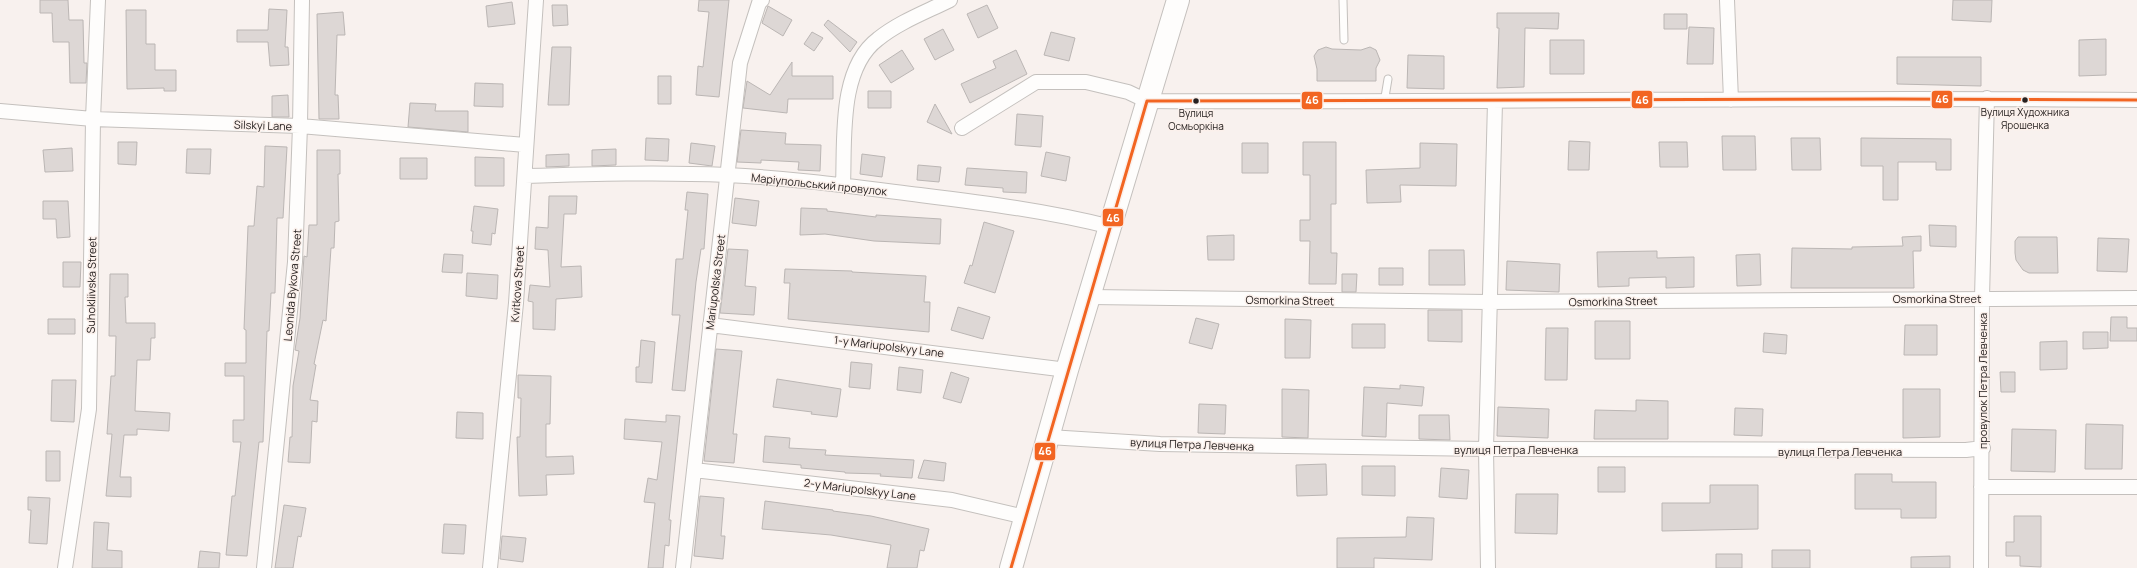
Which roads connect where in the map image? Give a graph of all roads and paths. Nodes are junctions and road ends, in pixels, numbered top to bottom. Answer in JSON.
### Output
{"nodes":[{"id":1,"x":98,"y":0,"type":"edge"},
{"id":2,"x":302,"y":0,"type":"edge"},
{"id":3,"x":536,"y":0,"type":"edge"},
{"id":4,"x":762,"y":0,"type":"edge"},
{"id":5,"x":950,"y":0,"type":"edge"},
{"id":6,"x":1178,"y":0,"type":"edge"},
{"id":7,"x":1343,"y":0,"type":"edge"},
{"id":8,"x":1727,"y":0,"type":"edge"},
{"id":9,"x":1344,"y":40,"type":"dead end"},
{"id":10,"x":1388,"y":79,"type":"dead end"},
{"id":11,"x":1987,"y":98,"type":"junction"},
{"id":12,"x":1731,"y":100,"type":"junction"},
{"id":13,"x":2137,"y":100,"type":"edge"},
{"id":14,"x":1146,"y":101,"type":"junction"},
{"id":15,"x":1495,"y":102,"type":"junction"},
{"id":16,"x":1384,"y":103,"type":"junction"},
{"id":17,"x":0,"y":111,"type":"edge"},
{"id":18,"x":93,"y":119,"type":"junction"},
{"id":19,"x":300,"y":126,"type":"junction"},
{"id":20,"x":962,"y":128,"type":"dead end"},
{"id":21,"x":525,"y":145,"type":"junction"},
{"id":22,"x":729,"y":175,"type":"junction"},
{"id":23,"x":525,"y":176,"type":"junction"},
{"id":24,"x":843,"y":185,"type":"junction"},
{"id":25,"x":1111,"y":227,"type":"junction"},
{"id":26,"x":1090,"y":297,"type":"junction"},
{"id":27,"x":1982,"y":298,"type":"junction"},
{"id":28,"x":2137,"y":298,"type":"edge"},
{"id":29,"x":1488,"y":302,"type":"junction"},
{"id":30,"x":710,"y":325,"type":"junction"},
{"id":31,"x":1067,"y":370,"type":"junction"},
{"id":32,"x":1049,"y":437,"type":"junction"},
{"id":33,"x":1982,"y":448,"type":"junction"},
{"id":34,"x":1486,"y":449,"type":"junction"},
{"id":35,"x":694,"y":470,"type":"junction"},
{"id":36,"x":1981,"y":487,"type":"junction"},
{"id":37,"x":2137,"y":487,"type":"edge"},
{"id":38,"x":1025,"y":517,"type":"junction"},
{"id":39,"x":65,"y":568,"type":"edge"},
{"id":40,"x":264,"y":568,"type":"edge"},
{"id":41,"x":490,"y":568,"type":"edge"},
{"id":42,"x":683,"y":568,"type":"edge"},
{"id":43,"x":1011,"y":568,"type":"edge"},
{"id":44,"x":1488,"y":568,"type":"edge"},
{"id":45,"x":1981,"y":568,"type":"edge"}],
"edges":[{"from":1,"to":18,"type":"street","name":"Suhokliivska Street"},
{"from":2,"to":19,"type":"street","name":"Leonida Bykova Street"},
{"from":3,"to":21,"type":"street","name":"Kvitkova Street"},
{"from":4,"to":22,"type":"street","name":"Mariupolska Street"},
{"from":5,"to":24,"type":"street"},
{"from":6,"to":14,"type":"main road"},
{"from":7,"to":9,"type":"lane"},
{"from":8,"to":12,"type":"street"},
{"from":10,"to":16,"type":"lane"},
{"from":11,"to":12,"type":"street"},
{"from":11,"to":13,"type":"street"},
{"from":11,"to":27,"type":"street","name":"провулок Петра Левченка"},
{"from":12,"to":15,"type":"street"},
{"from":14,"to":16,"type":"street"},
{"from":14,"to":20,"type":"street"},
{"from":14,"to":25,"type":"main road"},
{"from":15,"to":16,"type":"street"},
{"from":15,"to":29,"type":"street"},
{"from":17,"to":18,"type":"street","name":"Silskyi Lane"},
{"from":18,"to":19,"type":"street","name":"Silskyi Lane"},
{"from":18,"to":39,"type":"street","name":"Suhokliivska Street"},
{"from":19,"to":21,"type":"street","name":"Silskyi Lane"},
{"from":19,"to":40,"type":"street","name":"Leonida Bykova Street"},
{"from":21,"to":23,"type":"street","name":"Kvitkova Street"},
{"from":22,"to":23,"type":"street","name":"Маріупольський провулок"},
{"from":22,"to":24,"type":"street","name":"Маріупольський провулок"},
{"from":22,"to":30,"type":"street","name":"Mariupolska Street"},
{"from":23,"to":41,"type":"street","name":"Kvitkova Street"},
{"from":24,"to":25,"type":"street","name":"Маріупольський провулок"},
{"from":25,"to":26,"type":"main road"},
{"from":26,"to":29,"type":"street","name":"Osmorkina Street"},
{"from":26,"to":31,"type":"main road"},
{"from":27,"to":28,"type":"street","name":"Osmorkina Street"},
{"from":27,"to":29,"type":"street","name":"Osmorkina Street"},
{"from":27,"to":33,"type":"street","name":"провулок Петра Левченка"},
{"from":29,"to":34,"type":"street"},
{"from":30,"to":31,"type":"street","name":"1-y Mariupolskyy Lane"},
{"from":30,"to":35,"type":"street","name":"Mariupolska Street"},
{"from":31,"to":32,"type":"main road"},
{"from":32,"to":34,"type":"street","name":"вулиця Петра Левченка"},
{"from":32,"to":38,"type":"main road"},
{"from":33,"to":34,"type":"street","name":"вулиця Петра Левченка"},
{"from":33,"to":36,"type":"street","name":"провулок Петра Левченка"},
{"from":34,"to":44,"type":"street"},
{"from":35,"to":38,"type":"street","name":"2-y Mariupolskyy Lane"},
{"from":35,"to":42,"type":"street","name":"Mariupolska Street"},
{"from":36,"to":37,"type":"street"},
{"from":36,"to":45,"type":"street","name":"провулок Петра Левченка"},
{"from":38,"to":43,"type":"main road"}]}
